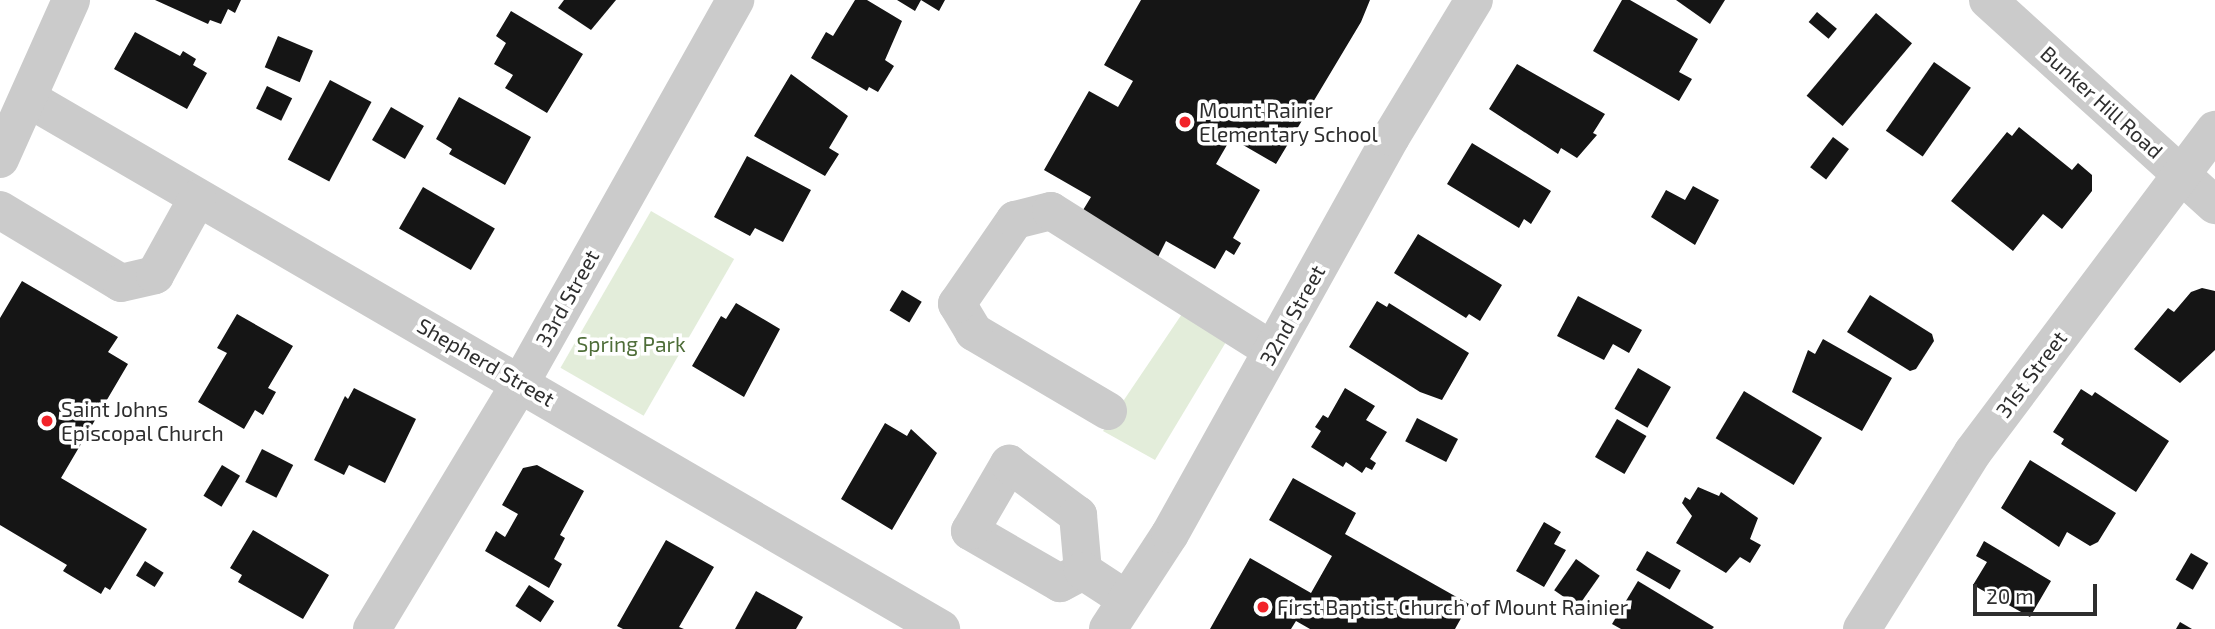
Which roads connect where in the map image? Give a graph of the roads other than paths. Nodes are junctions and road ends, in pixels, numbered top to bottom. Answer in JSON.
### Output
{"nodes":[{"id":1,"x":71,"y":0,"type":"edge"},
{"id":2,"x":735,"y":0,"type":"edge"},
{"id":3,"x":1474,"y":0,"type":"edge"},
{"id":4,"x":1988,"y":0,"type":"edge"},
{"id":5,"x":29,"y":99,"type":"junction"},
{"id":6,"x":2215,"y":130,"type":"edge"},
{"id":7,"x":0,"y":159,"type":"edge"},
{"id":8,"x":2180,"y":174,"type":"junction"},
{"id":9,"x":197,"y":198,"type":"junction"},
{"id":10,"x":2215,"y":205,"type":"edge"},
{"id":11,"x":0,"y":210,"type":"edge"},
{"id":12,"x":1272,"y":350,"type":"junction"},
{"id":13,"x":521,"y":382,"type":"junction"},
{"id":14,"x":1108,"y":411,"type":"dead end"},
{"id":15,"x":1083,"y":571,"type":"dead end"},
{"id":16,"x":1117,"y":614,"type":"edge"},
{"id":17,"x":372,"y":629,"type":"edge"},
{"id":18,"x":941,"y":629,"type":"edge"},
{"id":19,"x":1862,"y":629,"type":"edge"}],
"edges":[{"from":1,"to":5,"type":"street"},
{"from":2,"to":13,"type":"street","name":"33rd Street"},
{"from":3,"to":12,"type":"street","name":"32nd Street"},
{"from":4,"to":8,"type":"street","name":"Bunker Hill Road"},
{"from":5,"to":7,"type":"street"},
{"from":5,"to":9,"type":"street","name":"Shepherd Street"},
{"from":6,"to":8,"type":"street","name":"31st Street"},
{"from":8,"to":10,"type":"street","name":"Bunker Hill Road"},
{"from":8,"to":19,"type":"street","name":"31st Street"},
{"from":9,"to":11,"type":"street"},
{"from":9,"to":13,"type":"street","name":"Shepherd Street"},
{"from":12,"to":14,"type":"street"},
{"from":12,"to":16,"type":"street","name":"32nd Street"},
{"from":13,"to":17,"type":"street","name":"33rd Street"},
{"from":13,"to":18,"type":"street","name":"Shepherd Street"},
{"from":15,"to":16,"type":"street"}]}
